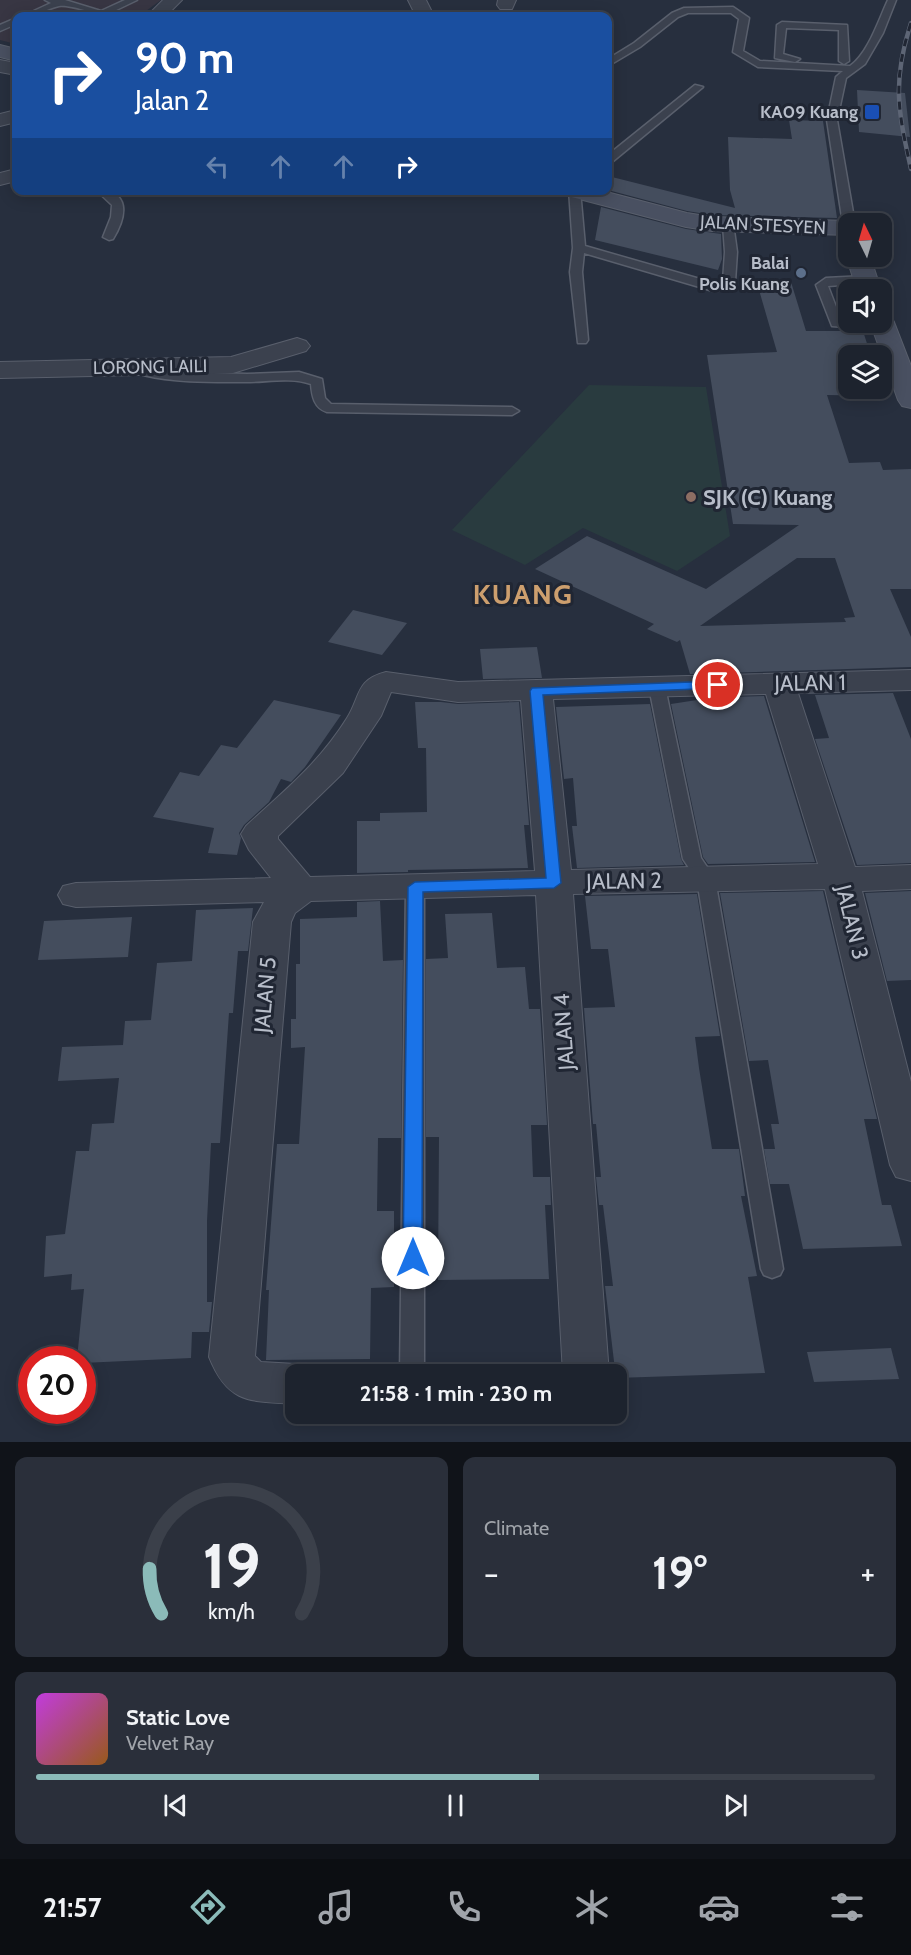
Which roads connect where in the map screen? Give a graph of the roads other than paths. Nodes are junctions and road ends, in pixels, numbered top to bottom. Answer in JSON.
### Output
{"nodes":[{"id":1,"x":49,"y":0,"type":"edge"},
{"id":2,"x":133,"y":0,"type":"edge"},
{"id":3,"x":173,"y":0,"type":"edge"},
{"id":4,"x":892,"y":0,"type":"edge"},
{"id":5,"x":63,"y":2,"type":"edge"},
{"id":6,"x":37,"y":12,"type":"edge"},
{"id":7,"x":97,"y":12,"type":"edge"},
{"id":8,"x":112,"y":12,"type":"edge"},
{"id":9,"x":160,"y":12,"type":"edge"},
{"id":10,"x":860,"y":36,"type":"junction"},
{"id":11,"x":612,"y":61,"type":"edge"},
{"id":12,"x":851,"y":64,"type":"junction"},
{"id":13,"x":698,"y":87,"type":"dead end"},
{"id":14,"x":612,"y":157,"type":"edge"},
{"id":15,"x":111,"y":195,"type":"edge"},
{"id":16,"x":573,"y":195,"type":"edge"},
{"id":17,"x":589,"y":195,"type":"edge"},
{"id":18,"x":847,"y":213,"type":"edge"},
{"id":19,"x":729,"y":225,"type":"junction"},
{"id":20,"x":838,"y":226,"type":"edge"},
{"id":21,"x":109,"y":237,"type":"dead end"},
{"id":22,"x":579,"y":248,"type":"junction"},
{"id":23,"x":838,"y":283,"type":"edge"},
{"id":24,"x":838,"y":322,"type":"edge"},
{"id":25,"x":885,"y":333,"type":"edge"},
{"id":26,"x":582,"y":340,"type":"dead end"},
{"id":27,"x":297,"y":345,"type":"dead end"},
{"id":28,"x":117,"y":367,"type":"junction"},
{"id":29,"x":0,"y":370,"type":"edge"},
{"id":30,"x":911,"y":400,"type":"edge"},
{"id":31,"x":512,"y":411,"type":"dead end"},
{"id":32,"x":779,"y":684,"type":"junction"},
{"id":33,"x":910,"y":684,"type":"edge"},
{"id":34,"x":657,"y":687,"type":"junction"},
{"id":35,"x":536,"y":691,"type":"junction"},
{"id":36,"x":911,"y":877,"type":"edge"},
{"id":37,"x":706,"y":879,"type":"junction"},
{"id":38,"x":841,"y":880,"type":"junction"},
{"id":39,"x":554,"y":883,"type":"junction"},
{"id":40,"x":415,"y":887,"type":"junction"},
{"id":41,"x":301,"y":890,"type":"junction"},
{"id":42,"x":76,"y":895,"type":"dead end"},
{"id":43,"x":911,"y":1165,"type":"edge"},
{"id":44,"x":772,"y":1269,"type":"dead end"},
{"id":45,"x":412,"y":1364,"type":"edge"},
{"id":46,"x":585,"y":1364,"type":"edge"},
{"id":47,"x":285,"y":1383,"type":"edge"}],
"edges":[{"from":1,"to":5,"type":"lane"},
{"from":2,"to":8,"type":"lane"},
{"from":3,"to":9,"type":"street"},
{"from":4,"to":10,"type":"lane"},
{"from":5,"to":6,"type":"lane"},
{"from":5,"to":7,"type":"lane"},
{"from":10,"to":12,"type":"lane"},
{"from":10,"to":12,"type":"lane"},
{"from":10,"to":12,"type":"lane"},
{"from":11,"to":12,"type":"lane"},
{"from":12,"to":18,"type":"lane"},
{"from":13,"to":14,"type":"lane"},
{"from":15,"to":21,"type":"lane"},
{"from":16,"to":22,"type":"lane"},
{"from":17,"to":19,"type":"main road","name":"JALAN STESYEN"},
{"from":19,"to":20,"type":"main road","name":"JALAN STESYEN"},
{"from":19,"to":22,"type":"lane"},
{"from":22,"to":26,"type":"lane"},
{"from":23,"to":24,"type":"lane"},
{"from":25,"to":30,"type":"main road"},
{"from":27,"to":28,"type":"street","name":"LORONG LAILI"},
{"from":28,"to":29,"type":"street","name":"LORONG LAILI"},
{"from":28,"to":31,"type":"lane"},
{"from":32,"to":33,"type":"street","name":"JALAN 1"},
{"from":32,"to":34,"type":"street","name":"JALAN 1"},
{"from":32,"to":38,"type":"street","name":"JALAN 3"},
{"from":34,"to":35,"type":"street","name":"JALAN 1"},
{"from":34,"to":37,"type":"lane"},
{"from":35,"to":39,"type":"street","name":"JALAN 4"},
{"from":35,"to":41,"type":"street","name":"JALAN 1"},
{"from":36,"to":38,"type":"street","name":"JALAN 2"},
{"from":37,"to":38,"type":"street","name":"JALAN 2"},
{"from":37,"to":39,"type":"street","name":"JALAN 2"},
{"from":37,"to":44,"type":"lane"},
{"from":38,"to":43,"type":"street","name":"JALAN 3"},
{"from":39,"to":40,"type":"street","name":"JALAN 2"},
{"from":39,"to":46,"type":"street","name":"JALAN 4"},
{"from":40,"to":41,"type":"street","name":"JALAN 2"},
{"from":40,"to":45,"type":"lane"},
{"from":41,"to":42,"type":"street","name":"JALAN 2"},
{"from":41,"to":47,"type":"street","name":"JALAN 5"}]}
